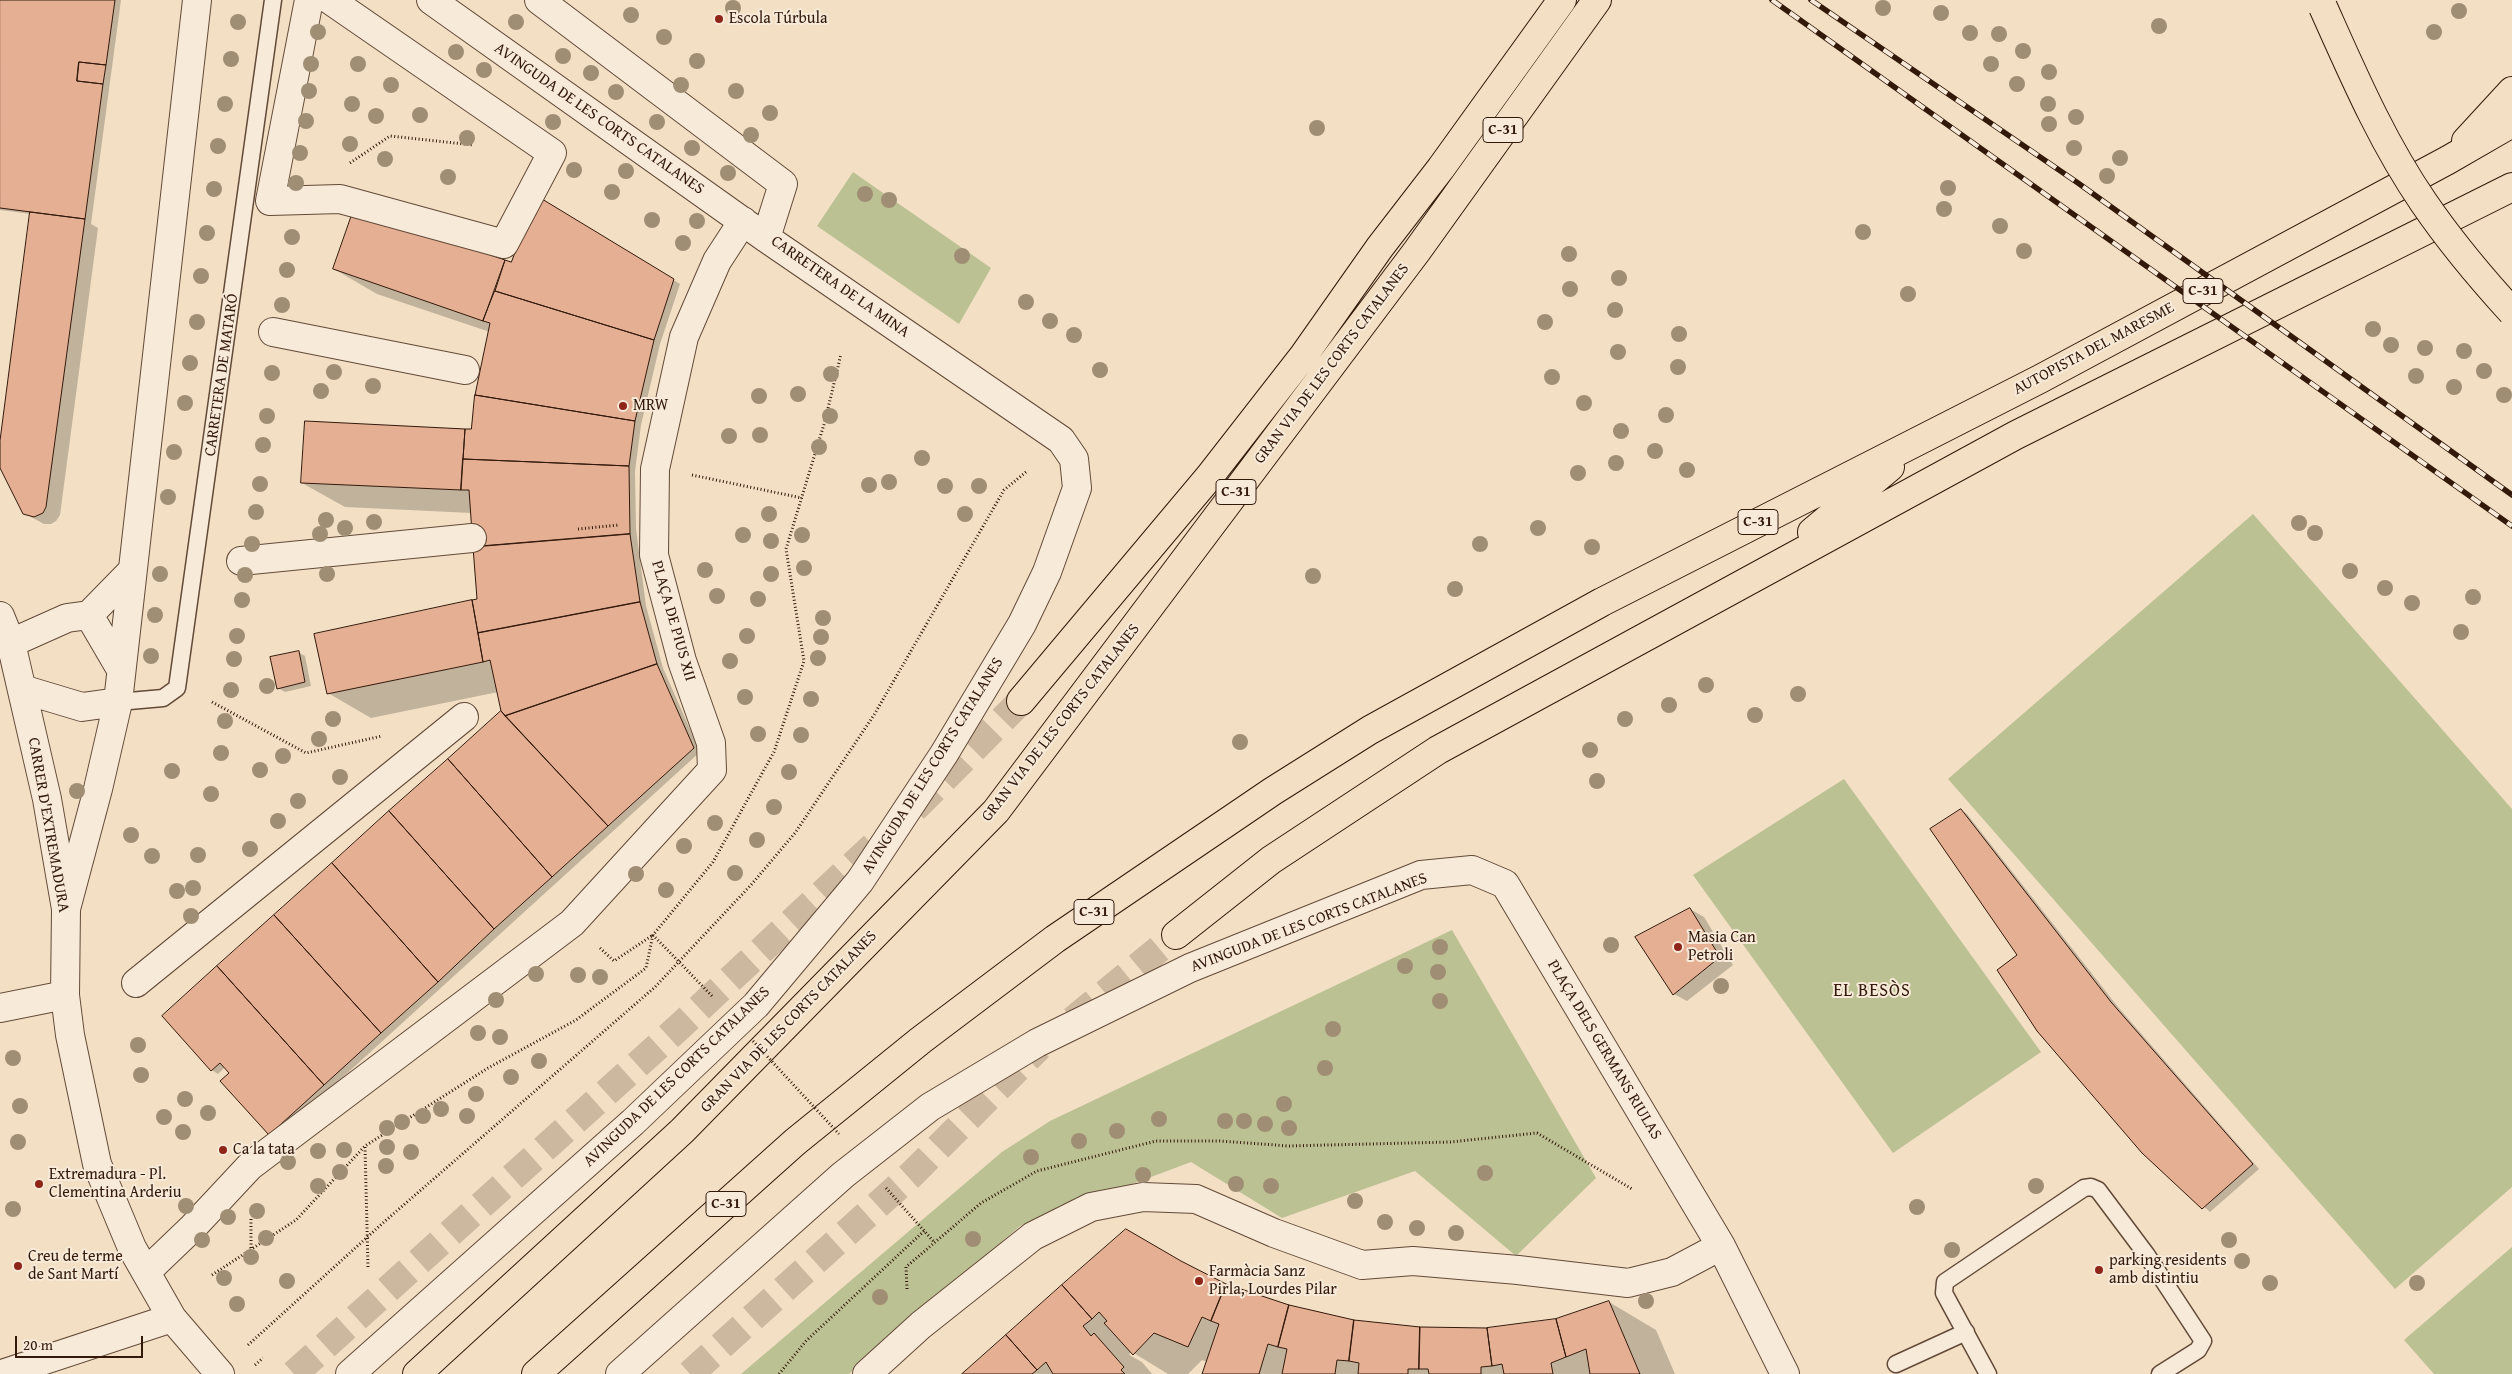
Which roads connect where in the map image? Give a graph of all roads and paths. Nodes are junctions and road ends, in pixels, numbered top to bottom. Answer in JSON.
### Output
{"nodes":[{"id":1,"x":197,"y":0,"type":"edge"},
{"id":2,"x":273,"y":0,"type":"edge"},
{"id":3,"x":309,"y":0,"type":"edge"},
{"id":4,"x":330,"y":0,"type":"edge"},
{"id":5,"x":431,"y":0,"type":"edge"},
{"id":6,"x":539,"y":0,"type":"edge"},
{"id":7,"x":1544,"y":0,"type":"edge"},
{"id":8,"x":1562,"y":0,"type":"edge"},
{"id":9,"x":2322,"y":4,"type":"edge"},
{"id":10,"x":1593,"y":5,"type":"edge"},
{"id":11,"x":2512,"y":91,"type":"edge"},
{"id":12,"x":1490,"y":101,"type":"junction"},
{"id":13,"x":2512,"y":123,"type":"edge"},
{"id":14,"x":476,"y":145,"type":"dead end"},
{"id":15,"x":2448,"y":160,"type":"junction"},
{"id":16,"x":343,"y":168,"type":"dead end"},
{"id":17,"x":1441,"y":168,"type":"junction"},
{"id":18,"x":2512,"y":188,"type":"edge"},
{"id":19,"x":743,"y":221,"type":"junction"},
{"id":20,"x":766,"y":238,"type":"junction"},
{"id":21,"x":1417,"y":251,"type":"junction"},
{"id":22,"x":2512,"y":312,"type":"edge"},
{"id":23,"x":273,"y":332,"type":"dead end"},
{"id":24,"x":841,"y":354,"type":"dead end"},
{"id":25,"x":465,"y":370,"type":"dead end"},
{"id":26,"x":1930,"y":434,"type":"junction"},
{"id":27,"x":1061,"y":440,"type":"joint"},
{"id":28,"x":655,"y":468,"type":"junction"},
{"id":29,"x":1026,"y":472,"type":"dead end"},
{"id":30,"x":802,"y":498,"type":"junction"},
{"id":31,"x":472,"y":538,"type":"dead end"},
{"id":32,"x":240,"y":561,"type":"dead end"},
{"id":33,"x":132,"y":571,"type":"junction"},
{"id":34,"x":1764,"y":571,"type":"junction"},
{"id":35,"x":89,"y":615,"type":"junction"},
{"id":36,"x":0,"y":616,"type":"edge"},
{"id":37,"x":11,"y":643,"type":"junction"},
{"id":38,"x":120,"y":668,"type":"junction"},
{"id":39,"x":22,"y":689,"type":"junction"},
{"id":40,"x":1021,"y":701,"type":"tunnel mouth"},
{"id":41,"x":118,"y":702,"type":"junction"},
{"id":42,"x":212,"y":702,"type":"dead end"},
{"id":43,"x":464,"y":717,"type":"dead end"},
{"id":44,"x":390,"y":734,"type":"dead end"},
{"id":45,"x":1472,"y":870,"type":"joint"},
{"id":46,"x":66,"y":909,"type":"junction"},
{"id":47,"x":572,"y":923,"type":"junction"},
{"id":48,"x":653,"y":935,"type":"junction"},
{"id":49,"x":1176,"y":935,"type":"tunnel mouth"},
{"id":50,"x":679,"y":962,"type":"junction"},
{"id":51,"x":136,"y":983,"type":"dead end"},
{"id":52,"x":65,"y":995,"type":"junction"},
{"id":53,"x":713,"y":998,"type":"dead end"},
{"id":54,"x":0,"y":1008,"type":"edge"},
{"id":55,"x":753,"y":1041,"type":"dead end"},
{"id":56,"x":840,"y":1134,"type":"dead end"},
{"id":57,"x":365,"y":1146,"type":"junction"},
{"id":58,"x":1632,"y":1189,"type":"dead end"},
{"id":59,"x":896,"y":1202,"type":"dead end"},
{"id":60,"x":924,"y":1231,"type":"junction"},
{"id":61,"x":367,"y":1240,"type":"junction"},
{"id":62,"x":935,"y":1243,"type":"junction"},
{"id":63,"x":1721,"y":1246,"type":"junction"},
{"id":64,"x":368,"y":1267,"type":"dead end"},
{"id":65,"x":146,"y":1272,"type":"junction"},
{"id":66,"x":212,"y":1275,"type":"dead end"},
{"id":67,"x":907,"y":1291,"type":"dead end"},
{"id":68,"x":172,"y":1318,"type":"junction"},
{"id":69,"x":1966,"y":1332,"type":"junction"},
{"id":70,"x":248,"y":1345,"type":"dead end"},
{"id":71,"x":1896,"y":1364,"type":"dead end"},
{"id":72,"x":2,"y":1374,"type":"edge"},
{"id":73,"x":220,"y":1374,"type":"edge"},
{"id":74,"x":350,"y":1374,"type":"edge"},
{"id":75,"x":417,"y":1374,"type":"edge"},
{"id":76,"x":536,"y":1374,"type":"edge"},
{"id":77,"x":620,"y":1374,"type":"edge"},
{"id":78,"x":780,"y":1374,"type":"edge"},
{"id":79,"x":867,"y":1374,"type":"edge"},
{"id":80,"x":1784,"y":1374,"type":"edge"},
{"id":81,"x":1988,"y":1374,"type":"edge"},
{"id":82,"x":2160,"y":1374,"type":"edge"}],
"edges":[{"from":1,"to":33,"type":"street"},
{"from":2,"to":41,"type":"lane","name":"CARRETERA DE MATARÓ"},
{"from":3,"to":4,"type":"street"},
{"from":5,"to":19,"type":"street","name":"AVINGUDA DE LES CORTS CATALANES"},
{"from":6,"to":20,"type":"street","name":"CARRETERA DE LA MINA"},
{"from":7,"to":12,"type":"highway"},
{"from":8,"to":12,"type":"highway"},
{"from":9,"to":22,"type":"highway","bridge":true},
{"from":10,"to":21,"type":"highway","name":"GRAN VIA DE LES CORTS CATALANES","number":"C-31"},
{"from":11,"to":15,"type":"highway"},
{"from":12,"to":17,"type":"highway"},
{"from":13,"to":15,"type":"highway","name":"AUTOPISTA DEL MARESME","number":"C-31"},
{"from":14,"to":16,"type":"path"},
{"from":15,"to":26,"type":"highway","name":"AUTOPISTA DEL MARESME","number":"C-31"},
{"from":17,"to":21,"type":"highway"},
{"from":17,"to":40,"type":"highway"},
{"from":18,"to":34,"type":"highway"},
{"from":19,"to":20,"type":"street","name":"AVINGUDA DE LES CORTS CATALANES"},
{"from":19,"to":28,"type":"street","name":"PLAÇA DE PIUS XII"},
{"from":20,"to":27,"type":"street","name":"CARRETERA DE LA MINA"},
{"from":21,"to":75,"type":"highway","name":"GRAN VIA DE LES CORTS CATALANES","number":"C-31"},
{"from":23,"to":25,"type":"street"},
{"from":24,"to":30,"type":"path"},
{"from":26,"to":34,"type":"highway"},
{"from":26,"to":76,"type":"highway","name":"AUTOPISTA DEL MARESME","number":"C-31"},
{"from":27,"to":74,"type":"street","name":"AVINGUDA DE LES CORTS CATALANES"},
{"from":28,"to":30,"type":"path"},
{"from":28,"to":47,"type":"street","name":"PLAÇA DE PIUS XII"},
{"from":29,"to":50,"type":"path"},
{"from":30,"to":48,"type":"path"},
{"from":31,"to":32,"type":"street"},
{"from":33,"to":35,"type":"street"},
{"from":33,"to":38,"type":"street"},
{"from":34,"to":49,"type":"highway"},
{"from":35,"to":37,"type":"street"},
{"from":35,"to":38,"type":"street"},
{"from":36,"to":37,"type":"street","name":"CARRER D'EXTREMADURA"},
{"from":37,"to":39,"type":"street","name":"CARRER D'EXTREMADURA"},
{"from":38,"to":41,"type":"street"},
{"from":39,"to":41,"type":"street"},
{"from":39,"to":46,"type":"street","name":"CARRER D'EXTREMADURA"},
{"from":41,"to":46,"type":"street"},
{"from":42,"to":44,"type":"path"},
{"from":43,"to":51,"type":"street"},
{"from":45,"to":63,"type":"street","name":"PLAÇA DELS GERMANS RIULAS"},
{"from":45,"to":77,"type":"street","name":"AVINGUDA DE LES CORTS CATALANES"},
{"from":46,"to":52,"type":"street","name":"CARRER D'EXTREMADURA"},
{"from":47,"to":48,"type":"path"},
{"from":47,"to":65,"type":"street"},
{"from":48,"to":50,"type":"path"},
{"from":48,"to":57,"type":"path"},
{"from":50,"to":53,"type":"path"},
{"from":50,"to":61,"type":"path"},
{"from":52,"to":54,"type":"street"},
{"from":52,"to":65,"type":"street","name":"CARRER D'EXTREMADURA"},
{"from":55,"to":56,"type":"path","bridge":true},
{"from":57,"to":61,"type":"path"},
{"from":57,"to":66,"type":"path"},
{"from":58,"to":62,"type":"path"},
{"from":59,"to":60,"type":"path"},
{"from":60,"to":62,"type":"path"},
{"from":60,"to":78,"type":"path"},
{"from":61,"to":64,"type":"path"},
{"from":61,"to":70,"type":"path"},
{"from":62,"to":67,"type":"path"},
{"from":63,"to":79,"type":"street"},
{"from":63,"to":80,"type":"street","name":"PLAÇA DELS GERMANS RIULAS"},
{"from":65,"to":68,"type":"street","name":"CARRER D'EXTREMADURA"},
{"from":68,"to":72,"type":"street"},
{"from":68,"to":73,"type":"street","name":"CARRER D'EXTREMADURA"},
{"from":69,"to":71,"type":"lane"},
{"from":69,"to":81,"type":"lane"},
{"from":69,"to":82,"type":"lane"}]}
